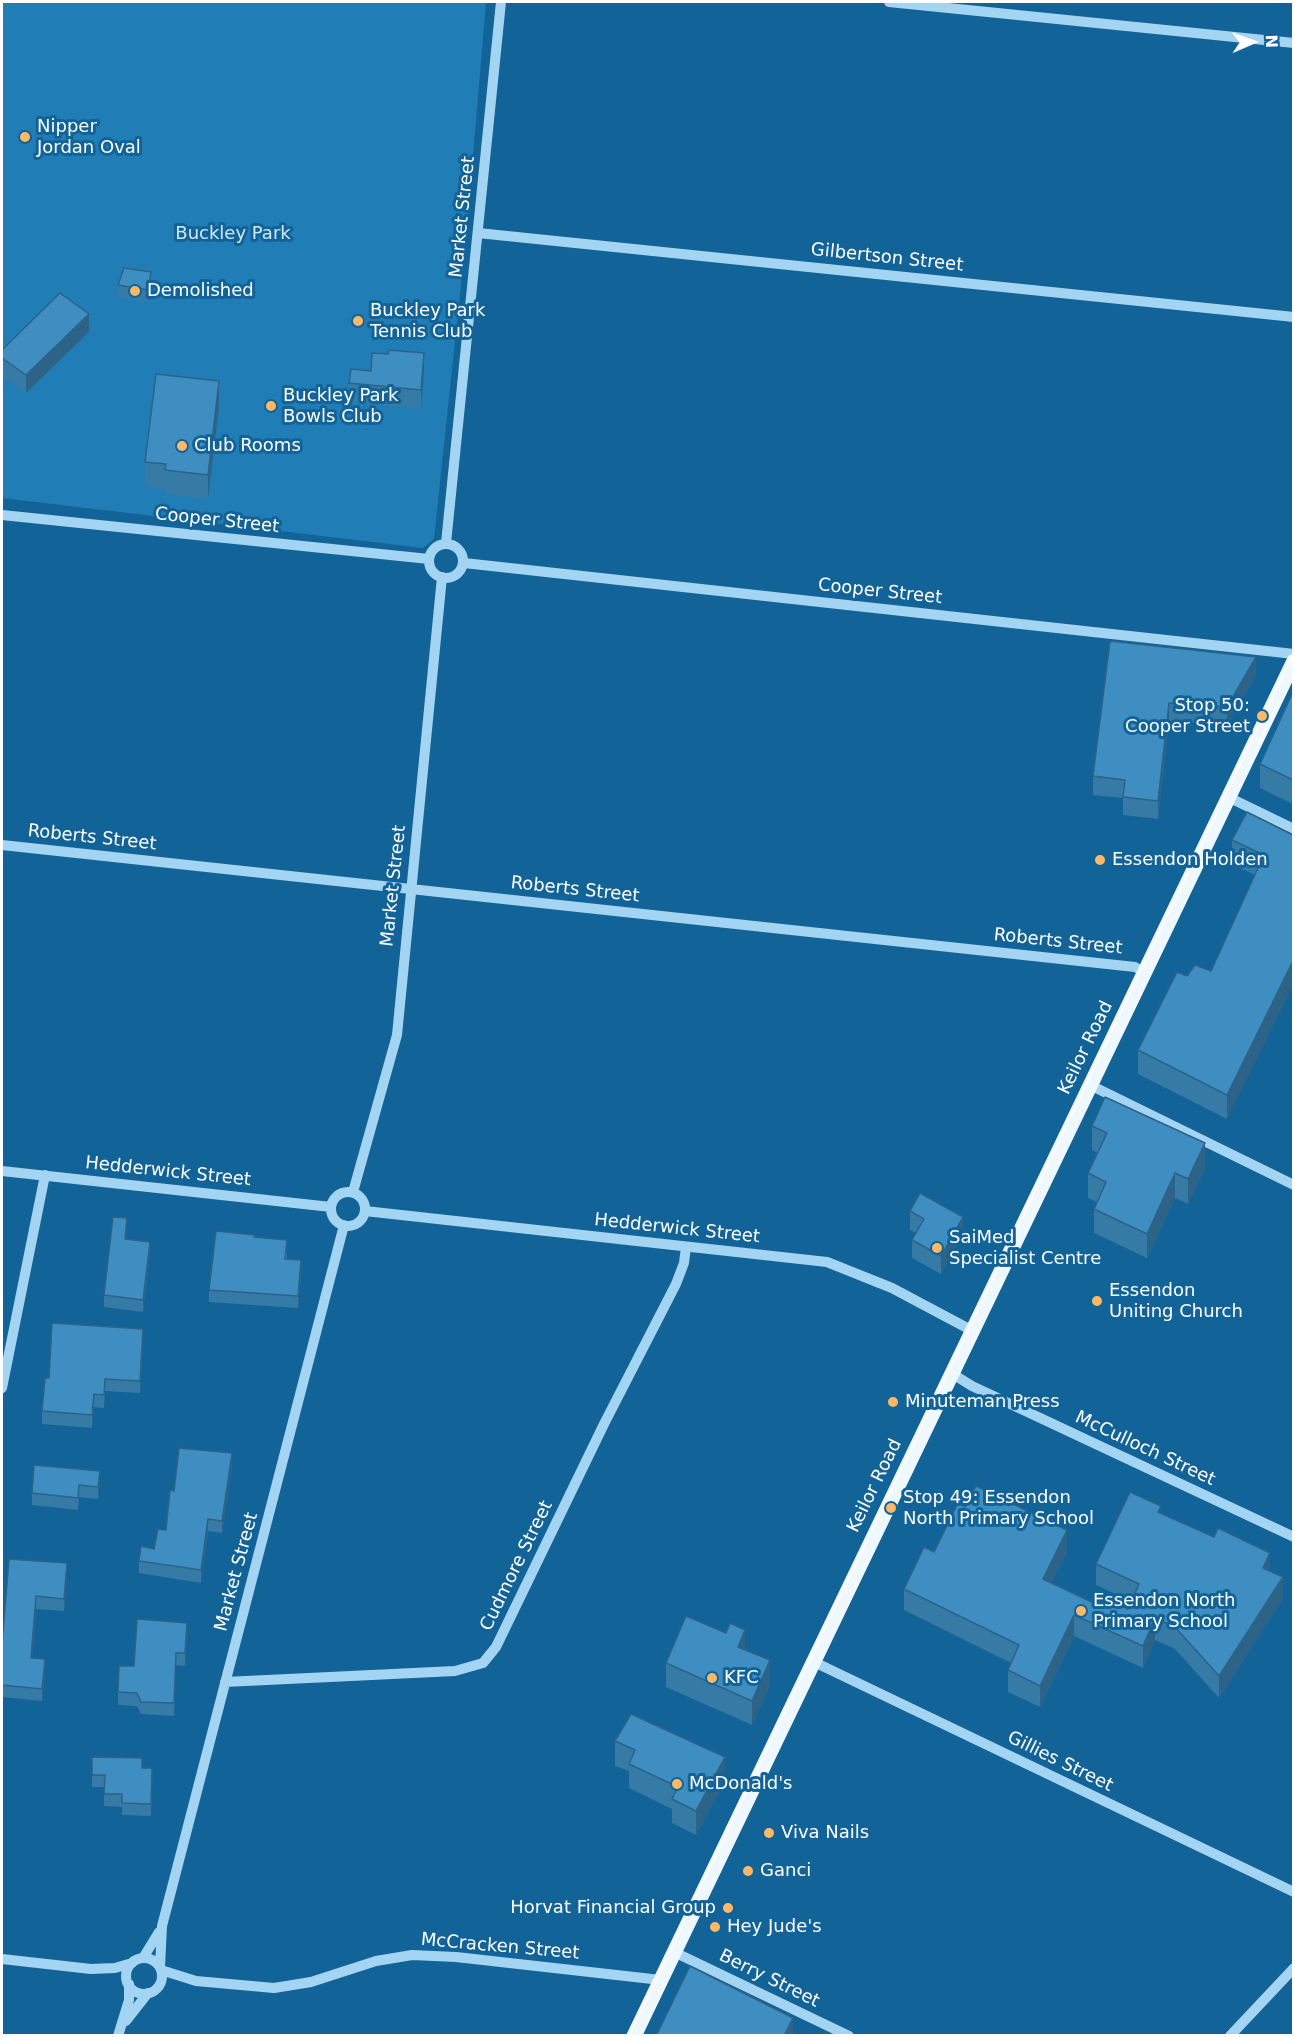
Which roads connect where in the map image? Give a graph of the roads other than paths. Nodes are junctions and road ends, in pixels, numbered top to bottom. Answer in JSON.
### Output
{"nodes":[{"id":1,"x":501,"y":2,"type":"edge"},
{"id":2,"x":889,"y":2,"type":"edge"},
{"id":3,"x":1293,"y":43,"type":"edge"},
{"id":4,"x":478,"y":233,"type":"junction"},
{"id":5,"x":1293,"y":317,"type":"edge"},
{"id":6,"x":2,"y":515,"type":"edge"},
{"id":7,"x":446,"y":543,"type":"junction"},
{"id":8,"x":429,"y":559,"type":"junction"},
{"id":9,"x":464,"y":563,"type":"junction"},
{"id":10,"x":442,"y":577,"type":"junction"},
{"id":11,"x":1293,"y":654,"type":"edge"},
{"id":12,"x":1293,"y":661,"type":"edge"},
{"id":13,"x":1228,"y":797,"type":"junction"},
{"id":14,"x":1293,"y":829,"type":"edge"},
{"id":15,"x":2,"y":845,"type":"edge"},
{"id":16,"x":410,"y":889,"type":"junction"},
{"id":17,"x":1144,"y":972,"type":"junction"},
{"id":18,"x":1090,"y":1085,"type":"junction"},
{"id":19,"x":2,"y":1171,"type":"edge"},
{"id":20,"x":45,"y":1175,"type":"junction"},
{"id":21,"x":1293,"y":1185,"type":"edge"},
{"id":22,"x":353,"y":1192,"type":"junction"},
{"id":23,"x":331,"y":1207,"type":"junction"},
{"id":24,"x":364,"y":1211,"type":"junction"},
{"id":25,"x":344,"y":1225,"type":"junction"},
{"id":26,"x":686,"y":1247,"type":"junction"},
{"id":27,"x":971,"y":1330,"type":"junction"},
{"id":28,"x":951,"y":1373,"type":"junction"},
{"id":29,"x":2,"y":1388,"type":"edge"},
{"id":30,"x":1293,"y":1537,"type":"edge"},
{"id":31,"x":812,"y":1661,"type":"junction"},
{"id":32,"x":225,"y":1682,"type":"junction"},
{"id":33,"x":1293,"y":1892,"type":"edge"},
{"id":34,"x":162,"y":1926,"type":"junction"},
{"id":35,"x":674,"y":1952,"type":"junction"},
{"id":36,"x":143,"y":1958,"type":"junction"},
{"id":37,"x":2,"y":1959,"type":"edge"},
{"id":38,"x":132,"y":1963,"type":"junction"},
{"id":39,"x":161,"y":1968,"type":"junction"},
{"id":40,"x":1293,"y":1968,"type":"edge"},
{"id":41,"x":91,"y":1969,"type":"junction"},
{"id":42,"x":661,"y":1980,"type":"junction"},
{"id":43,"x":196,"y":1981,"type":"junction"},
{"id":44,"x":128,"y":1983,"type":"junction"},
{"id":45,"x":153,"y":1990,"type":"junction"},
{"id":46,"x":120,"y":2031,"type":"edge"},
{"id":47,"x":1237,"y":2033,"type":"edge"},
{"id":48,"x":634,"y":2036,"type":"edge"},
{"id":49,"x":849,"y":2036,"type":"edge"}],
"edges":[{"from":1,"to":4,"type":"street","name":"Market Street"},
{"from":2,"to":3,"type":"street"},
{"from":4,"to":5,"type":"street","name":"Gilbertson Street"},
{"from":4,"to":7,"type":"street","name":"Market Street"},
{"from":6,"to":8,"type":"street","name":"Cooper Street"},
{"from":7,"to":8,"type":"street"},
{"from":7,"to":9,"type":"street"},
{"from":8,"to":10,"type":"street"},
{"from":9,"to":10,"type":"street"},
{"from":9,"to":11,"type":"street","name":"Cooper Street"},
{"from":10,"to":16,"type":"street","name":"Market Street"},
{"from":12,"to":13,"type":"main road","name":"Keilor Road"},
{"from":13,"to":14,"type":"street"},
{"from":13,"to":17,"type":"main road","name":"Keilor Road"},
{"from":15,"to":16,"type":"street","name":"Roberts Street"},
{"from":16,"to":17,"type":"street","name":"Roberts Street"},
{"from":16,"to":22,"type":"street","name":"Market Street"},
{"from":17,"to":18,"type":"main road","name":"Keilor Road"},
{"from":18,"to":21,"type":"street"},
{"from":18,"to":27,"type":"main road","name":"Keilor Road"},
{"from":19,"to":20,"type":"street","name":"Hedderwick Street"},
{"from":20,"to":23,"type":"street","name":"Hedderwick Street"},
{"from":20,"to":29,"type":"street"},
{"from":22,"to":23,"type":"street"},
{"from":22,"to":24,"type":"street"},
{"from":23,"to":25,"type":"street"},
{"from":24,"to":25,"type":"street"},
{"from":24,"to":26,"type":"street","name":"Hedderwick Street"},
{"from":25,"to":32,"type":"street","name":"Market Street"},
{"from":26,"to":27,"type":"street","name":"Hedderwick Street"},
{"from":26,"to":32,"type":"street","name":"Cudmore Street"},
{"from":27,"to":28,"type":"main road","name":"Keilor Road"},
{"from":28,"to":30,"type":"street","name":"McCulloch Street"},
{"from":28,"to":31,"type":"main road","name":"Keilor Road"},
{"from":31,"to":33,"type":"street","name":"Gillies Street"},
{"from":31,"to":35,"type":"main road","name":"Keilor Road"},
{"from":32,"to":34,"type":"street","name":"Market Street"},
{"from":34,"to":36,"type":"street","name":"Market Street"},
{"from":34,"to":39,"type":"street","name":"Market Street"},
{"from":35,"to":42,"type":"main road","name":"Keilor Road"},
{"from":35,"to":49,"type":"street","name":"Berry Street"},
{"from":36,"to":38,"type":"street"},
{"from":36,"to":39,"type":"street"},
{"from":37,"to":41,"type":"street"},
{"from":38,"to":41,"type":"street"},
{"from":38,"to":44,"type":"street"},
{"from":39,"to":43,"type":"street","name":"McCracken Street"},
{"from":39,"to":45,"type":"street"},
{"from":40,"to":47,"type":"street"},
{"from":41,"to":44,"type":"street"},
{"from":42,"to":43,"type":"street","name":"McCracken Street"},
{"from":42,"to":48,"type":"main road","name":"Keilor Road"},
{"from":43,"to":45,"type":"street","name":"McCracken Street"},
{"from":44,"to":45,"type":"street"},
{"from":44,"to":46,"type":"street"},
{"from":45,"to":46,"type":"street"}]}
